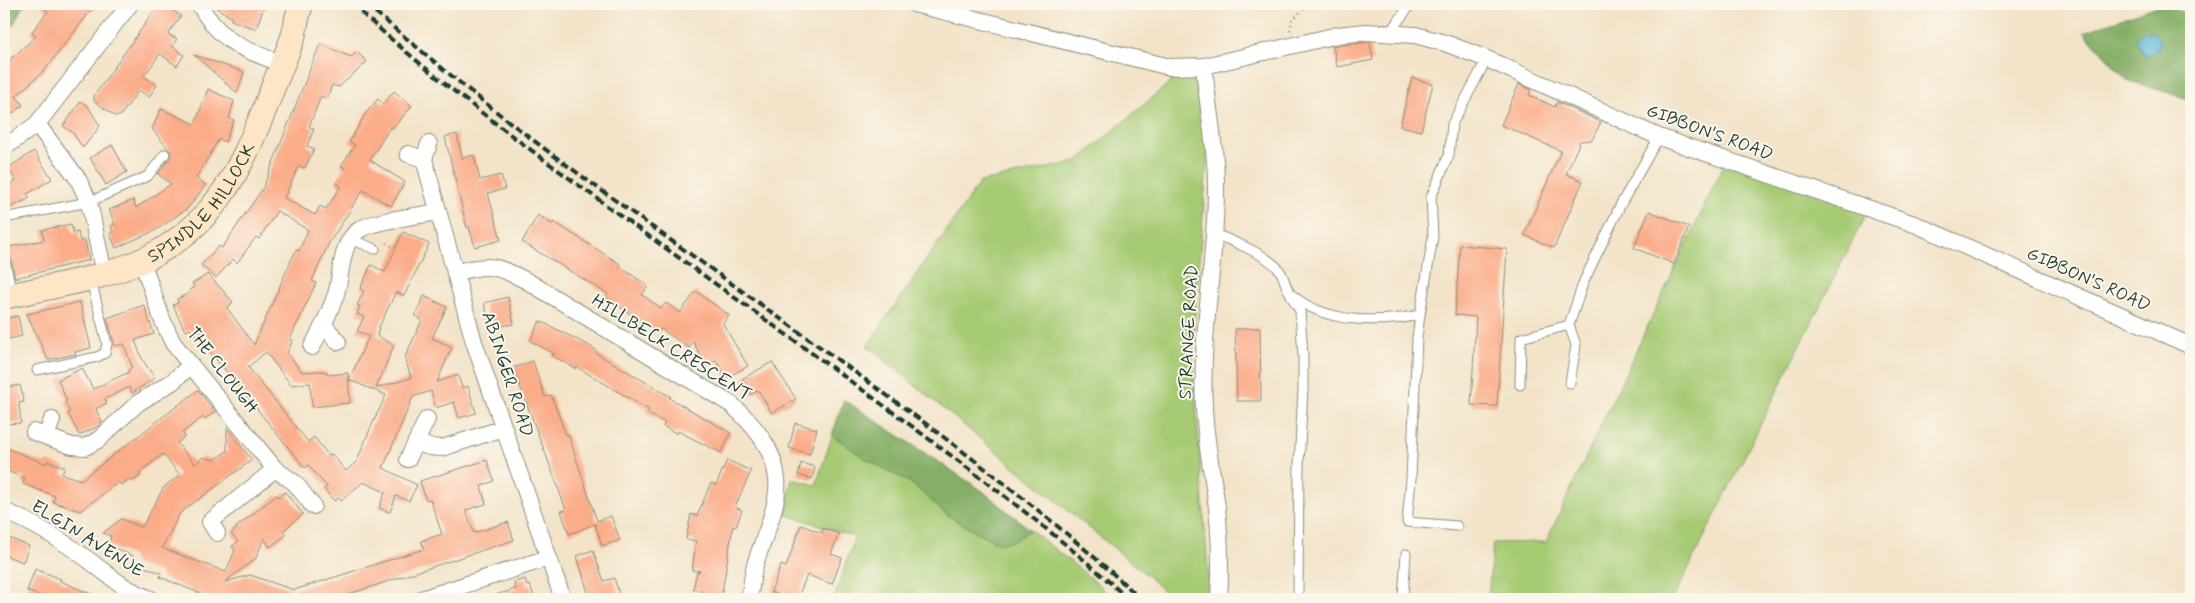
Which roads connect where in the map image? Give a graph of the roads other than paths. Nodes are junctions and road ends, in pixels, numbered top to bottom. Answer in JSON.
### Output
{"nodes":[{"id":1,"x":130,"y":4,"type":"edge"},
{"id":2,"x":199,"y":4,"type":"edge"},
{"id":3,"x":301,"y":4,"type":"edge"},
{"id":4,"x":914,"y":4,"type":"edge"},
{"id":5,"x":1411,"y":4,"type":"edge"},
{"id":6,"x":1390,"y":32,"type":"junction"},
{"id":7,"x":1487,"y":59,"type":"junction"},
{"id":8,"x":282,"y":64,"type":"junction"},
{"id":9,"x":1204,"y":66,"type":"junction"},
{"id":10,"x":37,"y":124,"type":"junction"},
{"id":11,"x":1659,"y":137,"type":"junction"},
{"id":12,"x":4,"y":148,"type":"edge"},
{"id":13,"x":165,"y":154,"type":"dead end"},
{"id":14,"x":408,"y":154,"type":"dead end"},
{"id":15,"x":89,"y":202,"type":"junction"},
{"id":16,"x":438,"y":212,"type":"junction"},
{"id":17,"x":4,"y":218,"type":"edge"},
{"id":18,"x":1214,"y":234,"type":"junction"},
{"id":19,"x":351,"y":239,"type":"junction"},
{"id":20,"x":375,"y":249,"type":"dead end"},
{"id":21,"x":4,"y":256,"type":"edge"},
{"id":22,"x":142,"y":261,"type":"junction"},
{"id":23,"x":454,"y":272,"type":"junction"},
{"id":24,"x":97,"y":275,"type":"junction"},
{"id":25,"x":1290,"y":294,"type":"junction"},
{"id":26,"x":8,"y":296,"type":"edge"},
{"id":27,"x":1420,"y":315,"type":"junction"},
{"id":28,"x":324,"y":325,"type":"junction"},
{"id":29,"x":1569,"y":325,"type":"junction"},
{"id":30,"x":338,"y":342,"type":"dead end"},
{"id":31,"x":2191,"y":346,"type":"edge"},
{"id":32,"x":312,"y":347,"type":"dead end"},
{"id":33,"x":190,"y":366,"type":"junction"},
{"id":34,"x":38,"y":370,"type":"dead end"},
{"id":35,"x":1570,"y":383,"type":"dead end"},
{"id":36,"x":1520,"y":385,"type":"dead end"},
{"id":37,"x":427,"y":419,"type":"dead end"},
{"id":38,"x":52,"y":420,"type":"dead end"},
{"id":39,"x":504,"y":428,"type":"junction"},
{"id":40,"x":417,"y":442,"type":"junction"},
{"id":41,"x":408,"y":459,"type":"dead end"},
{"id":42,"x":275,"y":468,"type":"junction"},
{"id":43,"x":313,"y":506,"type":"dead end"},
{"id":44,"x":4,"y":511,"type":"edge"},
{"id":45,"x":1457,"y":526,"type":"dead end"},
{"id":46,"x":209,"y":528,"type":"dead end"},
{"id":47,"x":1406,"y":554,"type":"dead end"},
{"id":48,"x":548,"y":558,"type":"junction"},
{"id":49,"x":126,"y":595,"type":"edge"},
{"id":50,"x":151,"y":599,"type":"edge"},
{"id":51,"x":421,"y":599,"type":"edge"},
{"id":52,"x":563,"y":599,"type":"edge"},
{"id":53,"x":749,"y":599,"type":"edge"},
{"id":54,"x":1219,"y":599,"type":"edge"},
{"id":55,"x":1298,"y":599,"type":"edge"},
{"id":56,"x":1403,"y":599,"type":"edge"}],
"edges":[{"from":1,"to":10,"type":"street"},
{"from":2,"to":8,"type":"street"},
{"from":3,"to":8,"type":"street","name":"SPINDLE HILLOCK"},
{"from":4,"to":9,"type":"street","name":"GIBBON'S ROAD"},
{"from":5,"to":6,"type":"lane"},
{"from":6,"to":7,"type":"street","name":"GIBBON'S ROAD"},
{"from":6,"to":9,"type":"street","name":"GIBBON'S ROAD"},
{"from":7,"to":11,"type":"street","name":"GIBBON'S ROAD"},
{"from":7,"to":27,"type":"lane"},
{"from":8,"to":22,"type":"street","name":"SPINDLE HILLOCK"},
{"from":9,"to":18,"type":"street","name":"STRANGE ROAD"},
{"from":10,"to":12,"type":"street"},
{"from":10,"to":15,"type":"street"},
{"from":11,"to":29,"type":"lane"},
{"from":11,"to":31,"type":"street","name":"GIBBON'S ROAD"},
{"from":13,"to":15,"type":"lane"},
{"from":14,"to":16,"type":"street","name":"ABINGER ROAD"},
{"from":15,"to":17,"type":"lane"},
{"from":15,"to":24,"type":"street"},
{"from":16,"to":19,"type":"street"},
{"from":16,"to":23,"type":"street","name":"ABINGER ROAD"},
{"from":18,"to":25,"type":"lane"},
{"from":18,"to":54,"type":"street","name":"STRANGE ROAD"},
{"from":19,"to":20,"type":"lane"},
{"from":19,"to":28,"type":"street"},
{"from":21,"to":26,"type":"lane"},
{"from":22,"to":24,"type":"street","name":"SPINDLE HILLOCK"},
{"from":22,"to":33,"type":"street","name":"THE CLOUGH"},
{"from":23,"to":39,"type":"street","name":"ABINGER ROAD"},
{"from":23,"to":53,"type":"street","name":"HILLBECK CRESCENT"},
{"from":24,"to":26,"type":"street","name":"SPINDLE HILLOCK"},
{"from":24,"to":34,"type":"lane"},
{"from":25,"to":27,"type":"lane"},
{"from":25,"to":55,"type":"lane"},
{"from":27,"to":45,"type":"lane"},
{"from":28,"to":30,"type":"street"},
{"from":28,"to":32,"type":"street"},
{"from":29,"to":35,"type":"lane"},
{"from":29,"to":36,"type":"lane"},
{"from":33,"to":38,"type":"street"},
{"from":33,"to":42,"type":"street","name":"THE CLOUGH"},
{"from":37,"to":40,"type":"street"},
{"from":39,"to":40,"type":"street"},
{"from":39,"to":48,"type":"street","name":"ABINGER ROAD"},
{"from":40,"to":41,"type":"street"},
{"from":42,"to":43,"type":"street","name":"THE CLOUGH"},
{"from":42,"to":46,"type":"street"},
{"from":44,"to":49,"type":"street","name":"ELGIN AVENUE"},
{"from":47,"to":56,"type":"lane"},
{"from":48,"to":51,"type":"street"},
{"from":48,"to":52,"type":"street","name":"ABINGER ROAD"},
{"from":49,"to":50,"type":"street","name":"ELGIN AVENUE"}]}
